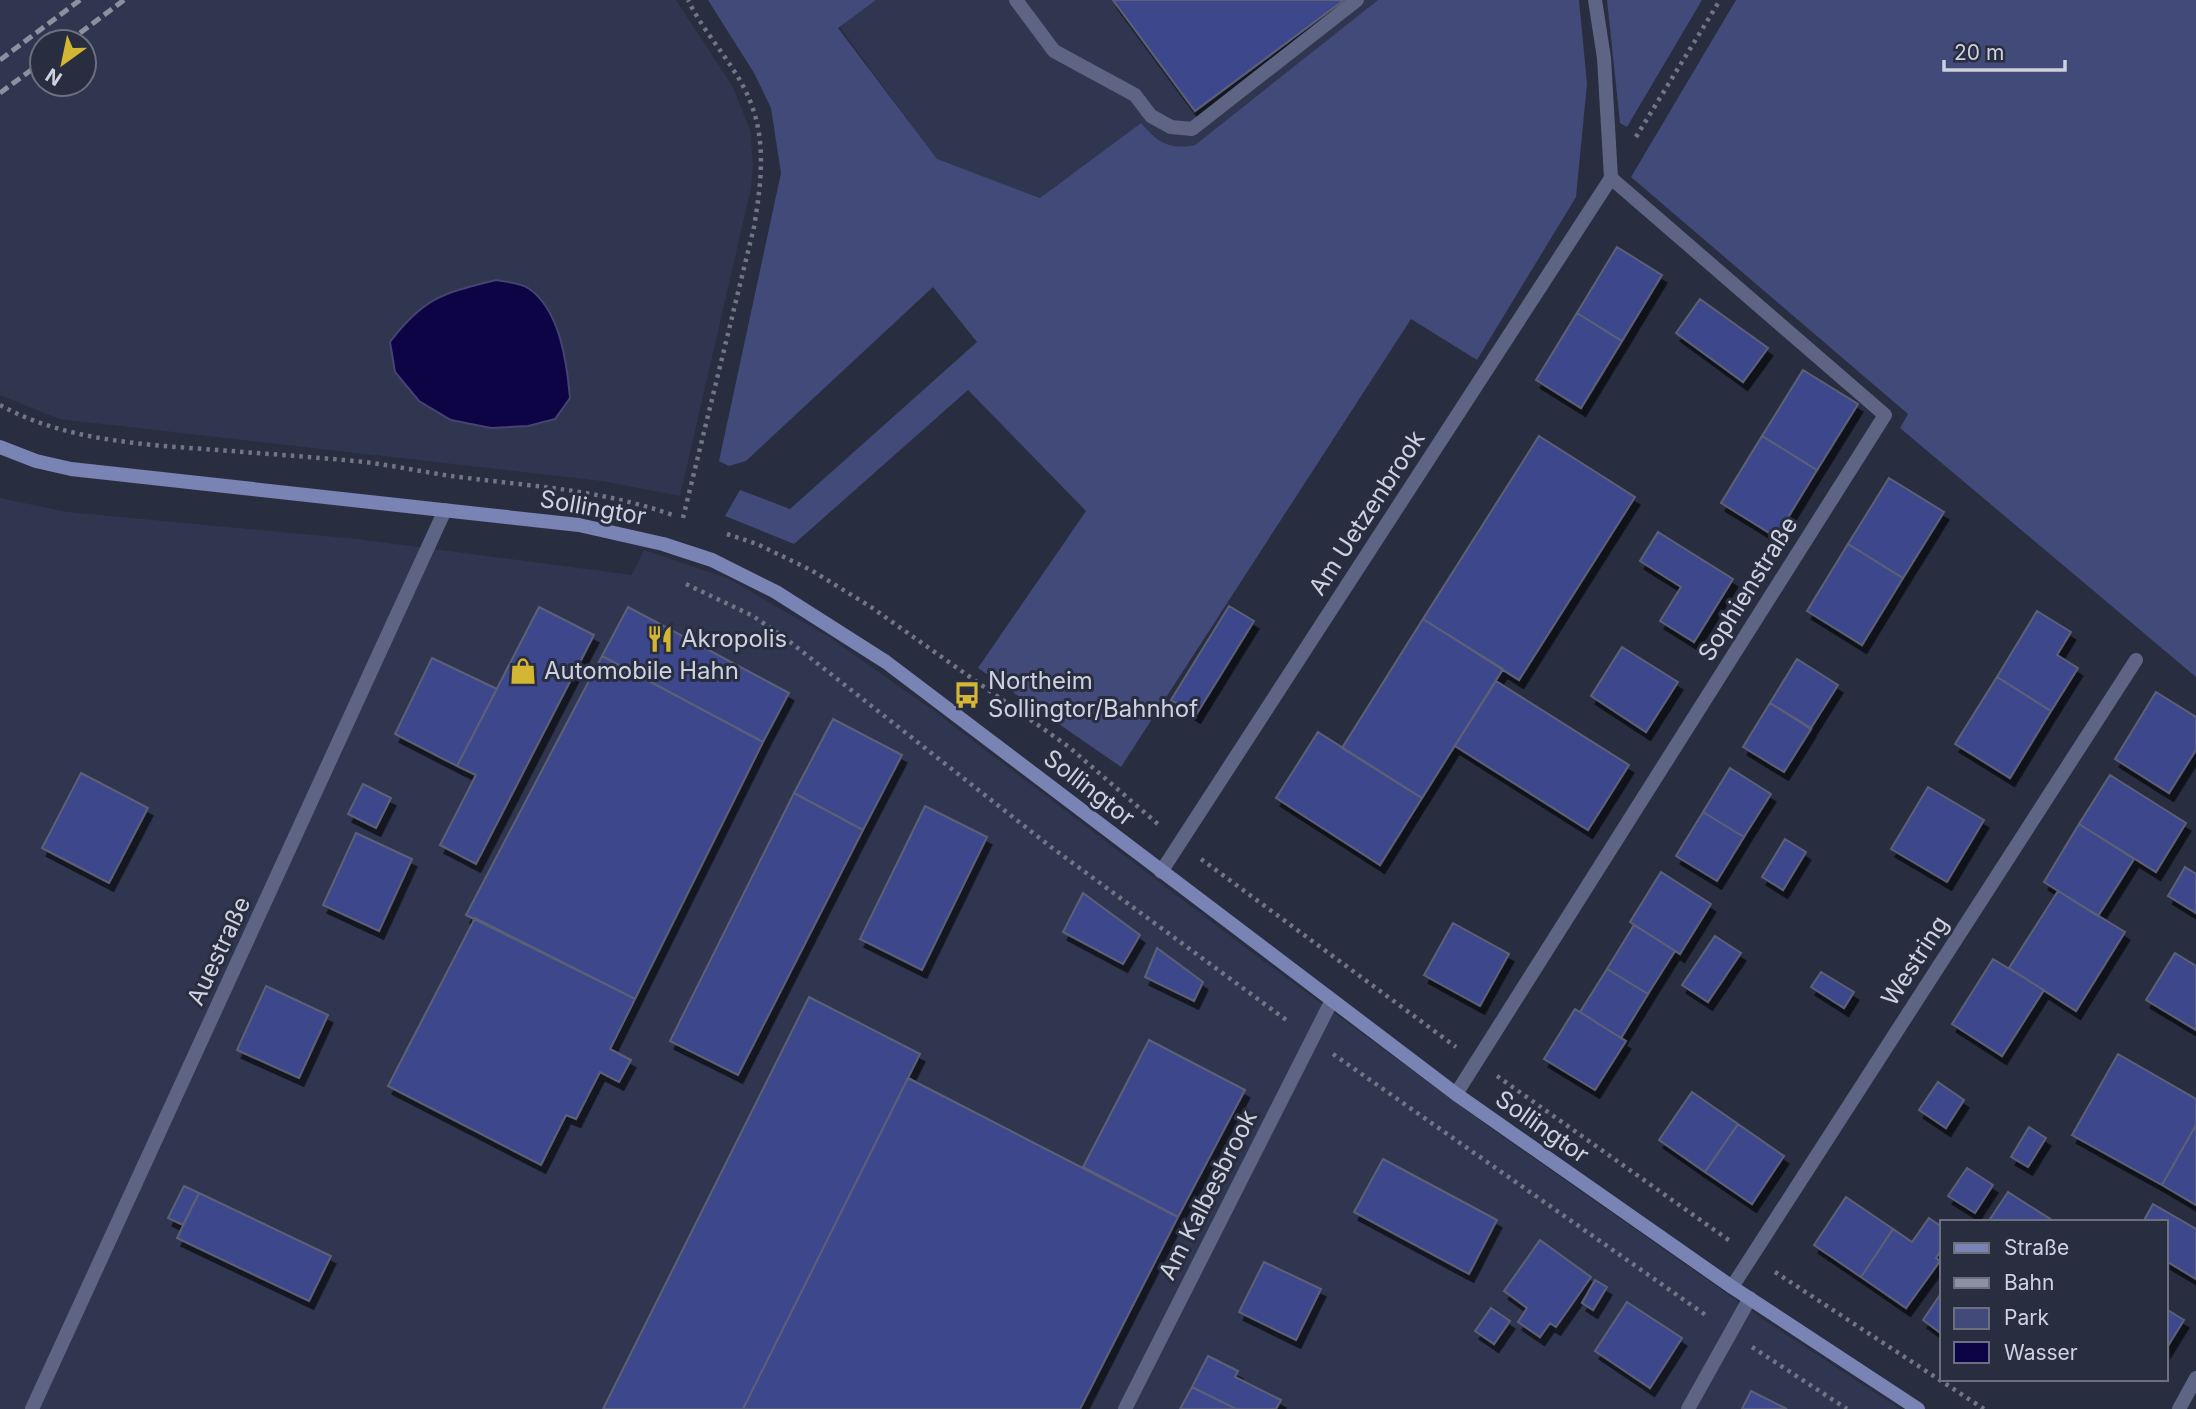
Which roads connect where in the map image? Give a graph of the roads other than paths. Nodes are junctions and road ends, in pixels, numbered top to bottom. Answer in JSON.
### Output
{"nodes":[{"id":1,"x":1016,"y":0,"type":"edge"},
{"id":2,"x":1357,"y":0,"type":"edge"},
{"id":3,"x":1595,"y":0,"type":"edge"},
{"id":4,"x":1611,"y":178,"type":"junction"},
{"id":5,"x":0,"y":447,"type":"edge"},
{"id":6,"x":445,"y":510,"type":"junction"},
{"id":7,"x":2136,"y":660,"type":"dead end"},
{"id":8,"x":1161,"y":872,"type":"junction"},
{"id":9,"x":1331,"y":1002,"type":"junction"},
{"id":10,"x":1456,"y":1094,"type":"junction"},
{"id":11,"x":1732,"y":1287,"type":"junction"},
{"id":12,"x":1750,"y":1298,"type":"junction"},
{"id":13,"x":2196,"y":1378,"type":"edge"},
{"id":14,"x":32,"y":1409,"type":"edge"},
{"id":15,"x":1125,"y":1409,"type":"edge"},
{"id":16,"x":1688,"y":1409,"type":"edge"},
{"id":17,"x":1918,"y":1409,"type":"edge"},
{"id":18,"x":2179,"y":1409,"type":"edge"}],
"edges":[{"from":1,"to":2,"type":"street"},
{"from":3,"to":4,"type":"street"},
{"from":4,"to":8,"type":"street","name":"Am Uetzenbrook"},
{"from":4,"to":10,"type":"street","name":"Sophienstraße"},
{"from":5,"to":6,"type":"main road","name":"Sollingtor"},
{"from":6,"to":8,"type":"main road","name":"Sollingtor"},
{"from":6,"to":14,"type":"street","name":"Auestraße"},
{"from":7,"to":11,"type":"street","name":"Westring"},
{"from":8,"to":9,"type":"main road","name":"Sollingtor"},
{"from":9,"to":10,"type":"main road","name":"Sollingtor"},
{"from":9,"to":15,"type":"street","name":"Am Kalbesbrook"},
{"from":10,"to":11,"type":"main road","name":"Sollingtor"},
{"from":11,"to":12,"type":"main road","name":"Sollingtor"},
{"from":12,"to":16,"type":"street"},
{"from":12,"to":17,"type":"main road","name":"Sollingtor"},
{"from":13,"to":18,"type":"street"}]}
